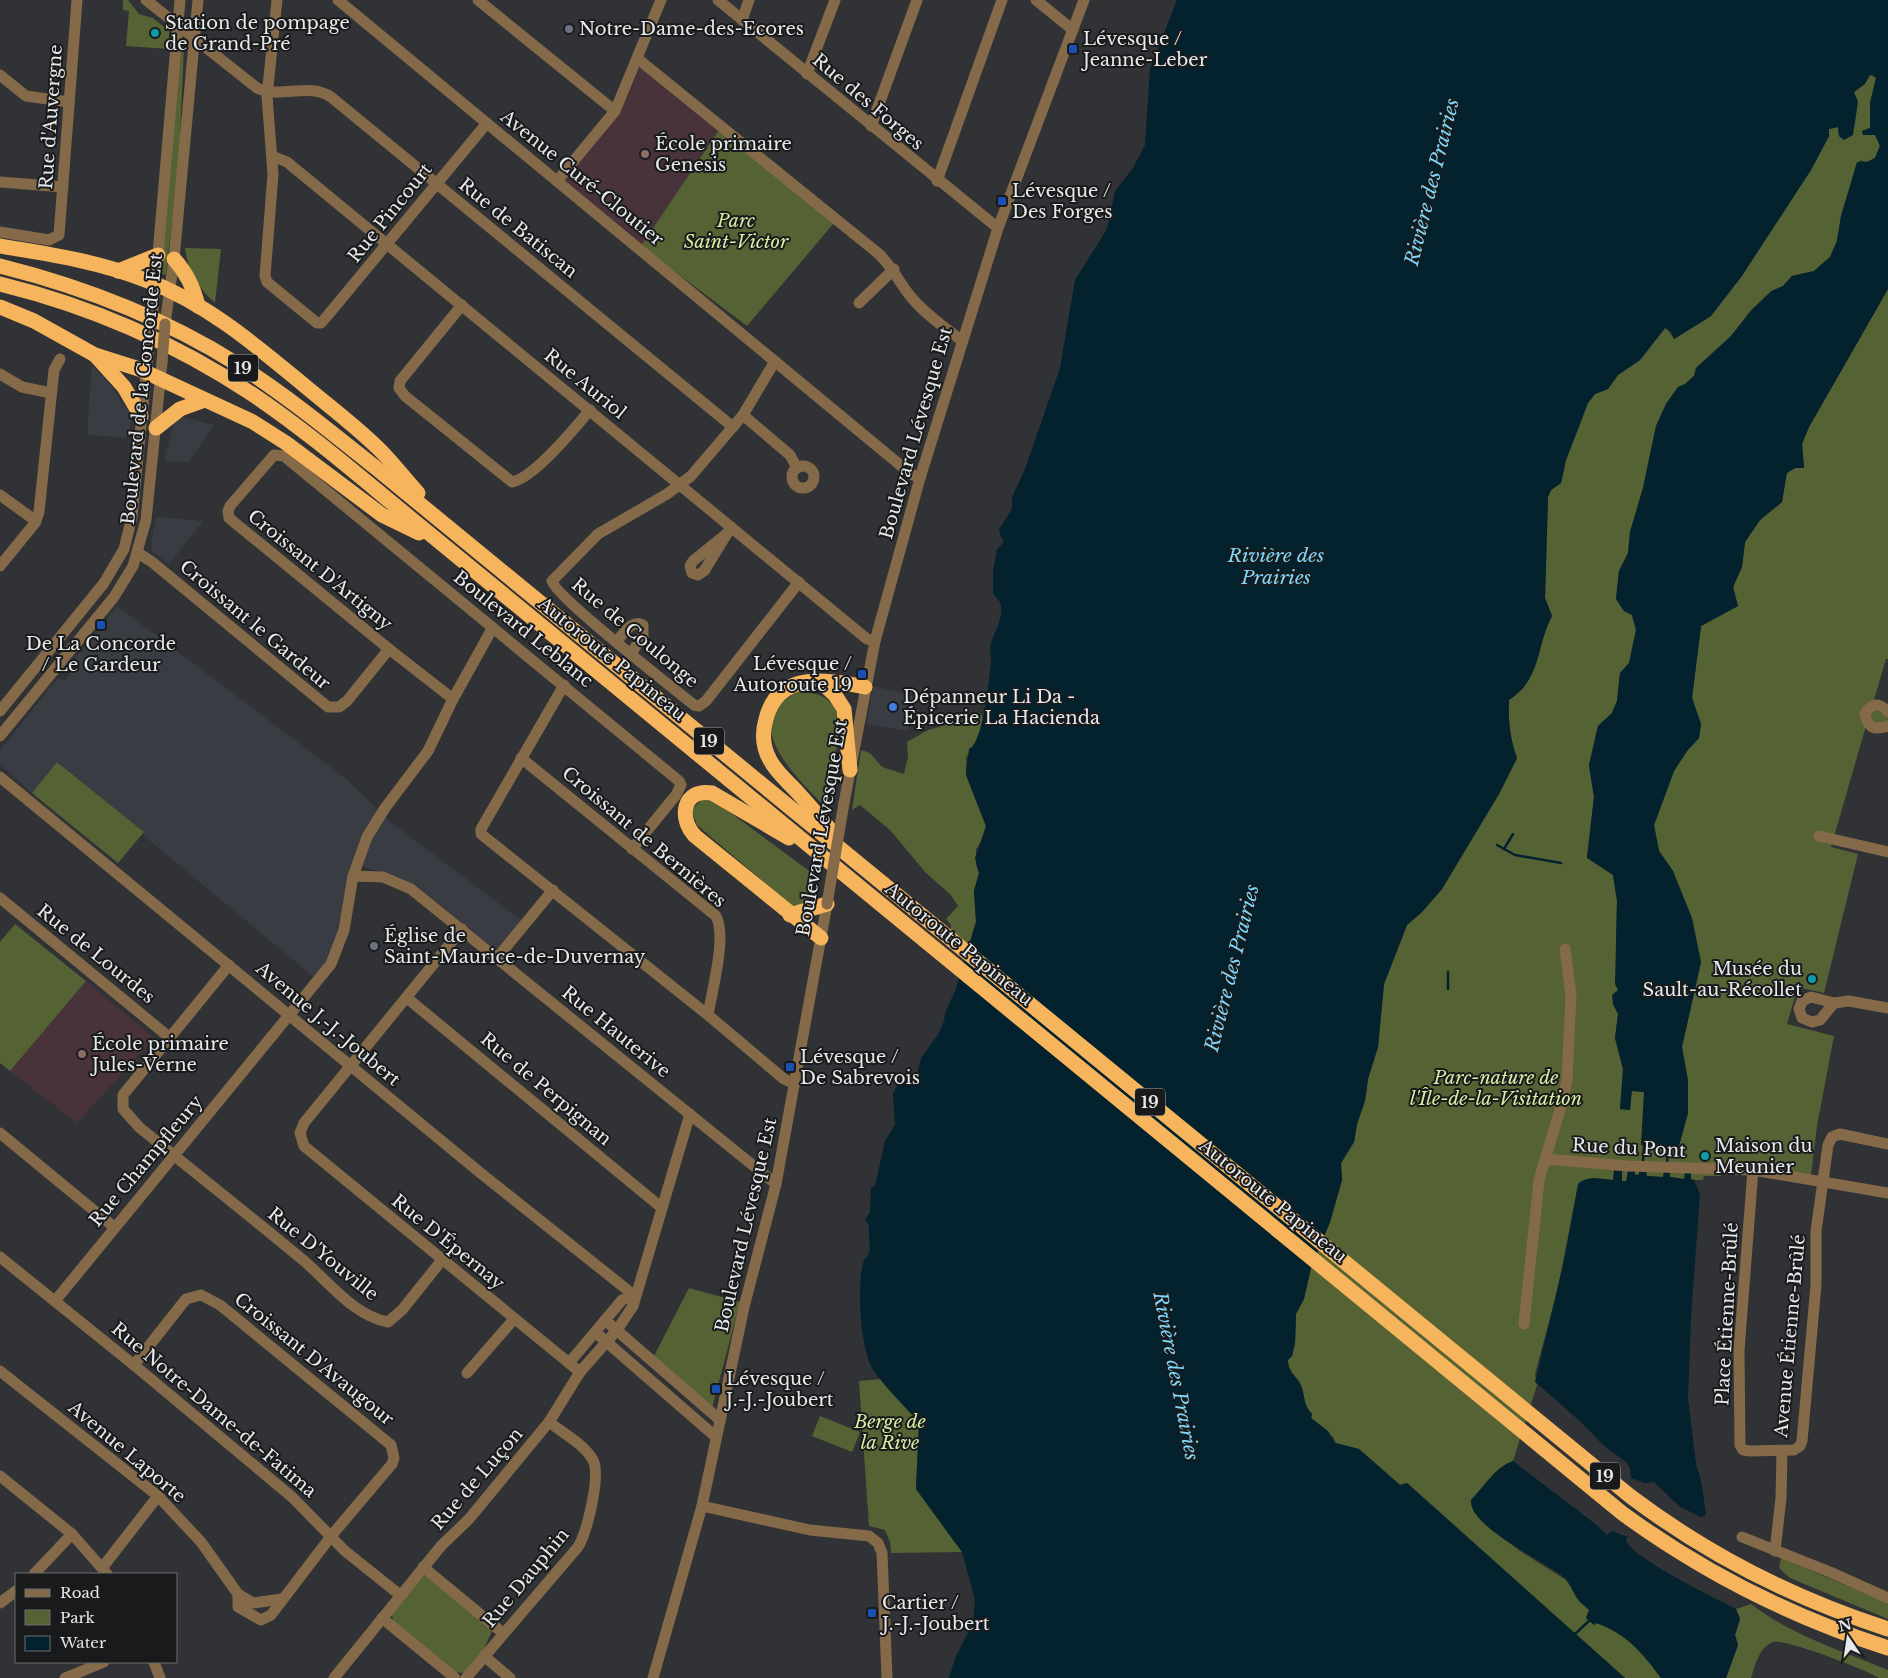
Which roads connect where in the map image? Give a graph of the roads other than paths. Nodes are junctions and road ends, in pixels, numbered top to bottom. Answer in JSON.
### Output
{"nodes":[{"id":1,"x":77,"y":0,"type":"edge"},
{"id":2,"x":146,"y":0,"type":"edge"},
{"id":3,"x":180,"y":0,"type":"edge"},
{"id":4,"x":198,"y":0,"type":"edge"},
{"id":5,"x":277,"y":0,"type":"edge"},
{"id":6,"x":338,"y":0,"type":"edge"},
{"id":7,"x":478,"y":0,"type":"edge"},
{"id":8,"x":662,"y":0,"type":"edge"},
{"id":9,"x":718,"y":0,"type":"edge"},
{"id":10,"x":750,"y":0,"type":"edge"},
{"id":11,"x":835,"y":0,"type":"edge"},
{"id":12,"x":917,"y":0,"type":"edge"},
{"id":13,"x":1002,"y":0,"type":"edge"},
{"id":14,"x":1036,"y":0,"type":"edge"},
{"id":15,"x":1084,"y":0,"type":"edge"},
{"id":16,"x":742,"y":20,"type":"junction"},
{"id":17,"x":177,"y":26,"type":"junction"},
{"id":18,"x":1073,"y":30,"type":"junction"},
{"id":19,"x":194,"y":38,"type":"junction"},
{"id":20,"x":638,"y":59,"type":"junction"},
{"id":21,"x":807,"y":74,"type":"junction"},
{"id":22,"x":0,"y":75,"type":"edge"},
{"id":23,"x":268,"y":91,"type":"junction"},
{"id":24,"x":69,"y":102,"type":"junction"},
{"id":25,"x":615,"y":112,"type":"junction"},
{"id":26,"x":487,"y":123,"type":"junction"},
{"id":27,"x":871,"y":126,"type":"junction"},
{"id":28,"x":272,"y":156,"type":"junction"},
{"id":29,"x":558,"y":181,"type":"junction"},
{"id":30,"x":937,"y":181,"type":"junction"},
{"id":31,"x":0,"y":182,"type":"edge"},
{"id":32,"x":436,"y":184,"type":"junction"},
{"id":33,"x":63,"y":187,"type":"junction"},
{"id":34,"x":998,"y":228,"type":"junction"},
{"id":35,"x":0,"y":232,"type":"edge"},
{"id":36,"x":387,"y":244,"type":"junction"},
{"id":37,"x":0,"y":246,"type":"edge"},
{"id":38,"x":158,"y":255,"type":"junction"},
{"id":39,"x":174,"y":259,"type":"junction"},
{"id":40,"x":0,"y":266,"type":"edge"},
{"id":41,"x":894,"y":269,"type":"junction"},
{"id":42,"x":118,"y":271,"type":"junction"},
{"id":43,"x":0,"y":284,"type":"edge"},
{"id":44,"x":155,"y":284,"type":"junction"},
{"id":45,"x":168,"y":299,"type":"junction"},
{"id":46,"x":859,"y":303,"type":"dead end"},
{"id":47,"x":198,"y":306,"type":"junction"},
{"id":48,"x":462,"y":306,"type":"junction"},
{"id":49,"x":0,"y":307,"type":"edge"},
{"id":50,"x":961,"y":340,"type":"junction"},
{"id":51,"x":95,"y":355,"type":"junction"},
{"id":52,"x":60,"y":359,"type":"dead end"},
{"id":53,"x":775,"y":361,"type":"junction"},
{"id":54,"x":147,"y":373,"type":"junction"},
{"id":55,"x":0,"y":374,"type":"edge"},
{"id":56,"x":160,"y":380,"type":"junction"},
{"id":57,"x":51,"y":393,"type":"junction"},
{"id":58,"x":206,"y":400,"type":"junction"},
{"id":59,"x":590,"y":410,"type":"junction"},
{"id":60,"x":743,"y":415,"type":"junction"},
{"id":61,"x":141,"y":416,"type":"junction"},
{"id":62,"x":733,"y":427,"type":"junction"},
{"id":63,"x":156,"y":428,"type":"junction"},
{"id":64,"x":276,"y":454,"type":"joint"},
{"id":65,"x":797,"y":468,"type":"dead end"},
{"id":66,"x":920,"y":478,"type":"junction"},
{"id":67,"x":681,"y":485,"type":"junction"},
{"id":68,"x":0,"y":495,"type":"edge"},
{"id":69,"x":36,"y":521,"type":"junction"},
{"id":70,"x":452,"y":531,"type":"junction"},
{"id":71,"x":443,"y":545,"type":"junction"},
{"id":72,"x":138,"y":553,"type":"junction"},
{"id":73,"x":0,"y":566,"type":"edge"},
{"id":74,"x":799,"y":582,"type":"junction"},
{"id":75,"x":492,"y":630,"type":"junction"},
{"id":76,"x":617,"y":641,"type":"junction"},
{"id":77,"x":874,"y":641,"type":"junction"},
{"id":78,"x":389,"y":649,"type":"junction"},
{"id":79,"x":631,"y":652,"type":"junction"},
{"id":80,"x":821,"y":682,"type":"junction"},
{"id":81,"x":564,"y":686,"type":"junction"},
{"id":82,"x":865,"y":687,"type":"junction"},
{"id":83,"x":453,"y":699,"type":"junction"},
{"id":84,"x":0,"y":711,"type":"edge"},
{"id":85,"x":1888,"y":712,"type":"edge"},
{"id":86,"x":1888,"y":726,"type":"edge"},
{"id":87,"x":0,"y":736,"type":"edge"},
{"id":88,"x":521,"y":758,"type":"junction"},
{"id":89,"x":850,"y":770,"type":"junction"},
{"id":90,"x":0,"y":777,"type":"edge"},
{"id":91,"x":1819,"y":836,"type":"dead end"},
{"id":92,"x":632,"y":849,"type":"junction"},
{"id":93,"x":1888,"y":852,"type":"edge"},
{"id":94,"x":819,"y":854,"type":"junction"},
{"id":95,"x":860,"y":864,"type":"junction"},
{"id":96,"x":353,"y":876,"type":"junction"},
{"id":97,"x":553,"y":890,"type":"junction"},
{"id":98,"x":0,"y":898,"type":"edge"},
{"id":99,"x":827,"y":904,"type":"junction"},
{"id":100,"x":790,"y":915,"type":"junction"},
{"id":101,"x":462,"y":930,"type":"junction"},
{"id":102,"x":821,"y":938,"type":"junction"},
{"id":103,"x":1565,"y":950,"type":"dead end"},
{"id":104,"x":497,"y":958,"type":"junction"},
{"id":105,"x":229,"y":965,"type":"junction"},
{"id":106,"x":407,"y":998,"type":"junction"},
{"id":107,"x":1834,"y":1003,"type":"dead end"},
{"id":108,"x":1888,"y":1008,"type":"edge"},
{"id":109,"x":291,"y":1015,"type":"junction"},
{"id":110,"x":708,"y":1015,"type":"junction"},
{"id":111,"x":169,"y":1038,"type":"junction"},
{"id":112,"x":352,"y":1066,"type":"junction"},
{"id":113,"x":795,"y":1084,"type":"junction"},
{"id":114,"x":690,"y":1114,"type":"junction"},
{"id":115,"x":0,"y":1133,"type":"edge"},
{"id":116,"x":1888,"y":1144,"type":"edge"},
{"id":117,"x":174,"y":1155,"type":"junction"},
{"id":118,"x":1545,"y":1159,"type":"junction"},
{"id":119,"x":1753,"y":1170,"type":"junction"},
{"id":120,"x":1823,"y":1181,"type":"junction"},
{"id":121,"x":776,"y":1184,"type":"junction"},
{"id":122,"x":1888,"y":1193,"type":"edge"},
{"id":123,"x":662,"y":1208,"type":"junction"},
{"id":124,"x":114,"y":1227,"type":"junction"},
{"id":125,"x":0,"y":1257,"type":"edge"},
{"id":126,"x":442,"y":1260,"type":"junction"},
{"id":127,"x":635,"y":1296,"type":"junction"},
{"id":128,"x":55,"y":1301,"type":"junction"},
{"id":129,"x":514,"y":1319,"type":"junction"},
{"id":130,"x":605,"y":1320,"type":"junction"},
{"id":131,"x":1524,"y":1324,"type":"dead end"},
{"id":132,"x":617,"y":1330,"type":"junction"},
{"id":133,"x":595,"y":1332,"type":"junction"},
{"id":134,"x":607,"y":1342,"type":"junction"},
{"id":135,"x":569,"y":1363,"type":"junction"},
{"id":136,"x":134,"y":1365,"type":"junction"},
{"id":137,"x":0,"y":1371,"type":"edge"},
{"id":138,"x":580,"y":1372,"type":"junction"},
{"id":139,"x":466,"y":1373,"type":"dead end"},
{"id":140,"x":720,"y":1420,"type":"junction"},
{"id":141,"x":549,"y":1422,"type":"junction"},
{"id":142,"x":716,"y":1437,"type":"junction"},
{"id":143,"x":1782,"y":1451,"type":"junction"},
{"id":144,"x":0,"y":1476,"type":"edge"},
{"id":145,"x":158,"y":1496,"type":"junction"},
{"id":146,"x":702,"y":1506,"type":"junction"},
{"id":147,"x":72,"y":1534,"type":"junction"},
{"id":148,"x":332,"y":1535,"type":"junction"},
{"id":149,"x":1742,"y":1537,"type":"dead end"},
{"id":150,"x":1775,"y":1551,"type":"junction"},
{"id":151,"x":423,"y":1567,"type":"junction"},
{"id":152,"x":105,"y":1571,"type":"edge"},
{"id":153,"x":35,"y":1573,"type":"edge"},
{"id":154,"x":15,"y":1592,"type":"edge"},
{"id":155,"x":238,"y":1594,"type":"junction"},
{"id":156,"x":400,"y":1595,"type":"junction"},
{"id":157,"x":1888,"y":1598,"type":"edge"},
{"id":158,"x":282,"y":1599,"type":"junction"},
{"id":159,"x":0,"y":1603,"type":"edge"},
{"id":160,"x":382,"y":1618,"type":"junction"},
{"id":161,"x":1888,"y":1629,"type":"edge"},
{"id":162,"x":503,"y":1633,"type":"junction"},
{"id":163,"x":1888,"y":1648,"type":"edge"},
{"id":164,"x":484,"y":1656,"type":"junction"},
{"id":165,"x":102,"y":1663,"type":"edge"},
{"id":166,"x":154,"y":1663,"type":"edge"},
{"id":167,"x":65,"y":1678,"type":"edge"},
{"id":168,"x":160,"y":1678,"type":"edge"},
{"id":169,"x":334,"y":1678,"type":"edge"},
{"id":170,"x":455,"y":1678,"type":"edge"},
{"id":171,"x":466,"y":1678,"type":"edge"},
{"id":172,"x":510,"y":1678,"type":"edge"},
{"id":173,"x":653,"y":1678,"type":"edge"},
{"id":174,"x":887,"y":1678,"type":"edge"}],
"edges":[{"from":1,"to":24,"type":"street","name":"Rue d'Auvergne"},
{"from":2,"to":17,"type":"street"},
{"from":3,"to":17,"type":"street","name":"Boulevard de la Concorde Est"},
{"from":4,"to":19,"type":"street","name":"Boulevard de la Concorde Est"},
{"from":5,"to":23,"type":"street"},
{"from":6,"to":26,"type":"street","name":"Avenue Curé-Cloutier"},
{"from":7,"to":25,"type":"street"},
{"from":8,"to":20,"type":"street"},
{"from":9,"to":16,"type":"street","name":"Rue des Forges"},
{"from":10,"to":16,"type":"street"},
{"from":11,"to":21,"type":"street"},
{"from":12,"to":27,"type":"street"},
{"from":13,"to":30,"type":"street"},
{"from":14,"to":18,"type":"street"},
{"from":15,"to":18,"type":"street","name":"Boulevard Lévesque Est"},
{"from":16,"to":21,"type":"street","name":"Rue des Forges"},
{"from":17,"to":19,"type":"street"},
{"from":17,"to":38,"type":"street","name":"Boulevard de la Concorde Est"},
{"from":18,"to":34,"type":"street","name":"Boulevard Lévesque Est"},
{"from":19,"to":23,"type":"street"},
{"from":19,"to":39,"type":"street","name":"Boulevard de la Concorde Est"},
{"from":20,"to":25,"type":"street"},
{"from":20,"to":41,"type":"street"},
{"from":21,"to":27,"type":"street","name":"Rue des Forges"},
{"from":22,"to":24,"type":"street"},
{"from":23,"to":28,"type":"street"},
{"from":23,"to":32,"type":"street","name":"Rue de Batiscan"},
{"from":24,"to":33,"type":"street","name":"Rue d'Auvergne"},
{"from":25,"to":29,"type":"street"},
{"from":26,"to":29,"type":"street","name":"Avenue Curé-Cloutier"},
{"from":26,"to":32,"type":"street","name":"Rue Pincourt"},
{"from":27,"to":30,"type":"street","name":"Rue des Forges"},
{"from":28,"to":36,"type":"street","name":"Rue Auriol"},
{"from":28,"to":36,"type":"street","name":"Rue Pincourt"},
{"from":29,"to":53,"type":"street","name":"Avenue Curé-Cloutier"},
{"from":30,"to":34,"type":"street","name":"Rue des Forges"},
{"from":31,"to":33,"type":"street"},
{"from":32,"to":36,"type":"street","name":"Rue Pincourt"},
{"from":32,"to":62,"type":"street","name":"Rue de Batiscan"},
{"from":33,"to":35,"type":"street","name":"Rue d'Auvergne"},
{"from":34,"to":50,"type":"street","name":"Boulevard Lévesque Est"},
{"from":36,"to":48,"type":"street","name":"Rue Auriol"},
{"from":37,"to":42,"type":"highway"},
{"from":38,"to":42,"type":"highway"},
{"from":38,"to":44,"type":"street","name":"Boulevard de la Concorde Est"},
{"from":39,"to":45,"type":"street","name":"Boulevard de la Concorde Est"},
{"from":39,"to":47,"type":"highway"},
{"from":40,"to":70,"type":"highway","name":"Autoroute Papineau","number":"19"},
{"from":41,"to":46,"type":"street"},
{"from":41,"to":50,"type":"street"},
{"from":42,"to":44,"type":"highway"},
{"from":43,"to":71,"type":"highway","name":"Autoroute Papineau","number":"19"},
{"from":44,"to":45,"type":"highway"},
{"from":44,"to":54,"type":"street","name":"Boulevard de la Concorde Est","bridge":true},
{"from":45,"to":47,"type":"highway"},
{"from":45,"to":56,"type":"street","name":"Boulevard de la Concorde Est","bridge":true},
{"from":47,"to":70,"type":"highway"},
{"from":48,"to":59,"type":"street","name":"Rue Auriol"},
{"from":48,"to":59,"type":"street"},
{"from":49,"to":51,"type":"highway"},
{"from":50,"to":66,"type":"street","name":"Boulevard Lévesque Est"},
{"from":51,"to":54,"type":"highway"},
{"from":51,"to":61,"type":"highway"},
{"from":52,"to":57,"type":"street"},
{"from":53,"to":60,"type":"street"},
{"from":53,"to":66,"type":"street","name":"Avenue Curé-Cloutier"},
{"from":54,"to":56,"type":"highway"},
{"from":54,"to":61,"type":"street","name":"Boulevard de la Concorde Est"},
{"from":55,"to":57,"type":"street"},
{"from":56,"to":58,"type":"highway"},
{"from":56,"to":63,"type":"street","name":"Boulevard de la Concorde Est"},
{"from":57,"to":69,"type":"street"},
{"from":58,"to":63,"type":"highway"},
{"from":58,"to":71,"type":"highway"},
{"from":59,"to":67,"type":"street","name":"Rue Auriol"},
{"from":60,"to":62,"type":"street"},
{"from":60,"to":65,"type":"street"},
{"from":61,"to":84,"type":"street","name":"Boulevard de la Concorde Est"},
{"from":62,"to":67,"type":"street"},
{"from":63,"to":72,"type":"street","name":"Boulevard de la Concorde Est"},
{"from":64,"to":75,"type":"street","name":"Boulevard Leblanc"},
{"from":64,"to":78,"type":"street","name":"Croissant D'Artigny"},
{"from":66,"to":77,"type":"street","name":"Boulevard Lévesque Est"},
{"from":67,"to":74,"type":"street","name":"Rue Auriol"},
{"from":67,"to":76,"type":"street","name":"Rue de Coulonge"},
{"from":68,"to":69,"type":"street"},
{"from":69,"to":73,"type":"street"},
{"from":70,"to":95,"type":"highway","name":"Autoroute Papineau","number":"19"},
{"from":71,"to":94,"type":"highway","name":"Autoroute Papineau","number":"19"},
{"from":72,"to":78,"type":"street","name":"Croissant le Gardeur"},
{"from":72,"to":87,"type":"street","name":"Boulevard de la Concorde Est"},
{"from":74,"to":77,"type":"street","name":"Rue Auriol"},
{"from":74,"to":79,"type":"street","name":"Rue de Coulonge"},
{"from":75,"to":81,"type":"street","name":"Boulevard Leblanc"},
{"from":75,"to":83,"type":"street","name":"Rue Champfleury"},
{"from":76,"to":79,"type":"street","name":"Rue de Coulonge"},
{"from":76,"to":79,"type":"street"},
{"from":77,"to":82,"type":"street","name":"Boulevard Lévesque Est"},
{"from":78,"to":83,"type":"street","name":"Croissant D'Artigny"},
{"from":80,"to":82,"type":"highway"},
{"from":80,"to":89,"type":"highway"},
{"from":80,"to":95,"type":"highway"},
{"from":81,"to":88,"type":"street"},
{"from":81,"to":92,"type":"street","name":"Boulevard Leblanc"},
{"from":82,"to":89,"type":"street","name":"Boulevard Lévesque Est"},
{"from":83,"to":96,"type":"street","name":"Rue Champfleury"},
{"from":85,"to":86,"type":"street"},
{"from":88,"to":92,"type":"street","name":"Croissant de Bernières"},
{"from":88,"to":97,"type":"street"},
{"from":89,"to":99,"type":"street","name":"Boulevard Lévesque Est","bridge":true},
{"from":90,"to":105,"type":"street","name":"Avenue J.-J.-Joubert"},
{"from":91,"to":93,"type":"street"},
{"from":92,"to":110,"type":"street","name":"Croissant de Bernières"},
{"from":94,"to":100,"type":"highway"},
{"from":94,"to":163,"type":"highway","name":"Autoroute Papineau","number":"19"},
{"from":95,"to":161,"type":"highway","name":"Autoroute Papineau","number":"19"},
{"from":96,"to":101,"type":"street","name":"Rue Hauterive"},
{"from":96,"to":109,"type":"street","name":"Rue Champfleury"},
{"from":97,"to":104,"type":"street"},
{"from":97,"to":110,"type":"street"},
{"from":98,"to":111,"type":"street","name":"Rue de Lourdes"},
{"from":99,"to":100,"type":"highway"},
{"from":99,"to":102,"type":"street","name":"Boulevard Lévesque Est"},
{"from":100,"to":102,"type":"highway"},
{"from":101,"to":104,"type":"street","name":"Rue Hauterive"},
{"from":101,"to":106,"type":"street"},
{"from":102,"to":113,"type":"street","name":"Boulevard Lévesque Est"},
{"from":103,"to":118,"type":"street"},
{"from":104,"to":114,"type":"street","name":"Rue Hauterive"},
{"from":105,"to":109,"type":"street","name":"Avenue J.-J.-Joubert"},
{"from":105,"to":111,"type":"street"},
{"from":106,"to":112,"type":"street"},
{"from":106,"to":123,"type":"street","name":"Rue de Perpignan"},
{"from":107,"to":108,"type":"street"},
{"from":109,"to":112,"type":"street","name":"Avenue J.-J.-Joubert"},
{"from":109,"to":117,"type":"street","name":"Rue Champfleury"},
{"from":110,"to":113,"type":"street"},
{"from":111,"to":117,"type":"street"},
{"from":112,"to":126,"type":"street","name":"Rue D'Épernay"},
{"from":112,"to":127,"type":"street","name":"Avenue J.-J.-Joubert"},
{"from":113,"to":121,"type":"street","name":"Boulevard Lévesque Est"},
{"from":114,"to":121,"type":"street","name":"Rue Hauterive"},
{"from":114,"to":123,"type":"street","name":"Rue de Luçon"},
{"from":115,"to":124,"type":"street"},
{"from":116,"to":120,"type":"street","name":"Avenue Étienne-Brûlé"},
{"from":117,"to":124,"type":"street","name":"Rue Champfleury"},
{"from":117,"to":126,"type":"street","name":"Rue D'Youville"},
{"from":118,"to":119,"type":"street","name":"Rue du Pont"},
{"from":118,"to":131,"type":"street"},
{"from":119,"to":120,"type":"street","name":"Rue du Pont"},
{"from":119,"to":143,"type":"street","name":"Place Étienne-Brûlé"},
{"from":120,"to":122,"type":"street","name":"Rue du Pont"},
{"from":120,"to":143,"type":"street","name":"Avenue Étienne-Brûlé"},
{"from":121,"to":140,"type":"street","name":"Boulevard Lévesque Est"},
{"from":123,"to":127,"type":"street","name":"Rue de Luçon"},
{"from":124,"to":128,"type":"street","name":"Rue Champfleury"},
{"from":125,"to":128,"type":"street","name":"Rue Notre-Dame-de-Fatima"},
{"from":126,"to":129,"type":"street","name":"Rue D'Épernay"},
{"from":127,"to":130,"type":"street"},
{"from":127,"to":132,"type":"street","name":"Rue de Luçon"},
{"from":128,"to":136,"type":"street","name":"Rue Notre-Dame-de-Fatima"},
{"from":129,"to":135,"type":"street","name":"Rue D'Épernay"},
{"from":129,"to":139,"type":"street"},
{"from":130,"to":132,"type":"street"},
{"from":130,"to":133,"type":"street"},
{"from":132,"to":134,"type":"street","name":"Rue de Luçon"},
{"from":132,"to":140,"type":"street"},
{"from":133,"to":134,"type":"street"},
{"from":133,"to":135,"type":"street"},
{"from":134,"to":138,"type":"street","name":"Rue de Luçon"},
{"from":134,"to":142,"type":"street"},
{"from":135,"to":138,"type":"street","name":"Rue D'Épernay"},
{"from":136,"to":148,"type":"street","name":"Rue Notre-Dame-de-Fatima"},
{"from":136,"to":148,"type":"street","name":"Croissant D'Avaugour"},
{"from":137,"to":145,"type":"street","name":"Avenue Laporte"},
{"from":138,"to":141,"type":"street","name":"Rue de Luçon"},
{"from":140,"to":142,"type":"street","name":"Boulevard Lévesque Est"},
{"from":141,"to":151,"type":"street","name":"Rue de Luçon"},
{"from":141,"to":162,"type":"street","name":"Rue Dauphin"},
{"from":142,"to":146,"type":"street","name":"Boulevard Lévesque Est"},
{"from":143,"to":150,"type":"street","name":"Avenue Étienne-Brûlé"},
{"from":144,"to":147,"type":"street"},
{"from":145,"to":152,"type":"street"},
{"from":145,"to":155,"type":"street","name":"Avenue Laporte"},
{"from":146,"to":173,"type":"street","name":"Boulevard Lévesque Est"},
{"from":146,"to":174,"type":"street"},
{"from":147,"to":152,"type":"street"},
{"from":147,"to":153,"type":"street"},
{"from":148,"to":156,"type":"street","name":"Rue Notre-Dame-de-Fatima"},
{"from":148,"to":158,"type":"street","name":"Avenue Laporte"},
{"from":149,"to":150,"type":"street"},
{"from":150,"to":157,"type":"street"},
{"from":151,"to":156,"type":"street","name":"Rue de Luçon"},
{"from":151,"to":162,"type":"street"},
{"from":154,"to":159,"type":"street"},
{"from":155,"to":158,"type":"street"},
{"from":155,"to":158,"type":"street","name":"Avenue Laporte"},
{"from":156,"to":160,"type":"street","name":"Rue de Luçon"},
{"from":160,"to":169,"type":"street","name":"Rue de Luçon"},
{"from":160,"to":170,"type":"street"},
{"from":162,"to":164,"type":"street","name":"Rue Dauphin"},
{"from":164,"to":171,"type":"street","name":"Rue Dauphin"},
{"from":164,"to":172,"type":"street"},
{"from":165,"to":167,"type":"street"},
{"from":166,"to":168,"type":"street"}]}
